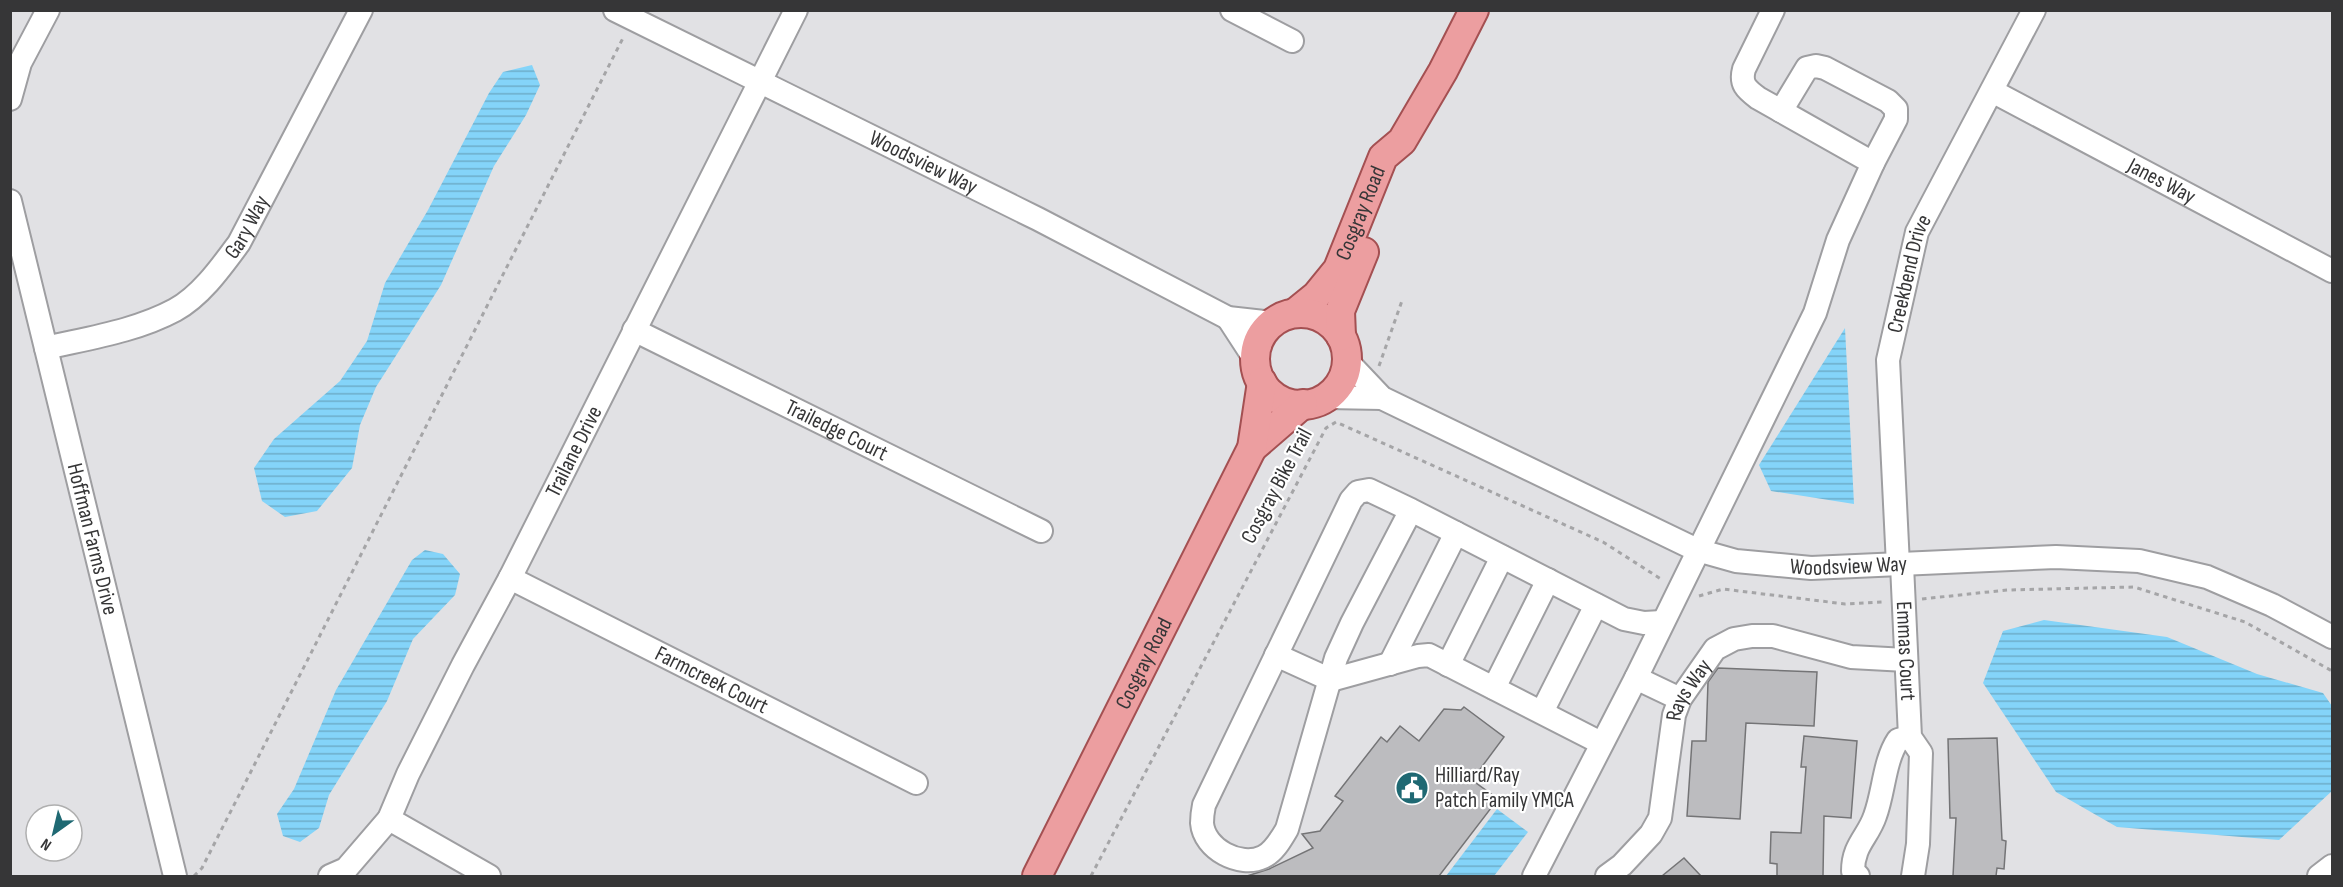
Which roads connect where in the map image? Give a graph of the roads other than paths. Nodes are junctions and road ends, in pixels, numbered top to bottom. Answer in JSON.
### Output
{"nodes":[{"id":1,"x":48,"y":10,"type":"edge"},
{"id":2,"x":361,"y":10,"type":"edge"},
{"id":3,"x":796,"y":10,"type":"edge"},
{"id":4,"x":1232,"y":10,"type":"edge"},
{"id":5,"x":1474,"y":10,"type":"edge"},
{"id":6,"x":1773,"y":10,"type":"edge"},
{"id":7,"x":2034,"y":10,"type":"edge"},
{"id":8,"x":623,"y":15,"type":"edge"},
{"id":9,"x":1292,"y":41,"type":"dead end"},
{"id":10,"x":759,"y":83,"type":"junction"},
{"id":11,"x":1992,"y":91,"type":"junction"},
{"id":12,"x":10,"y":99,"type":"edge"},
{"id":13,"x":1781,"y":111,"type":"junction"},
{"id":14,"x":1402,"y":141,"type":"junction"},
{"id":15,"x":1873,"y":163,"type":"junction"},
{"id":16,"x":10,"y":201,"type":"edge"},
{"id":17,"x":2332,"y":271,"type":"edge"},
{"id":18,"x":1228,"y":318,"type":"junction"},
{"id":19,"x":1284,"y":318,"type":"junction"},
{"id":20,"x":634,"y":330,"type":"junction"},
{"id":21,"x":46,"y":348,"type":"junction"},
{"id":22,"x":1344,"y":348,"type":"junction"},
{"id":23,"x":1259,"y":371,"type":"junction"},
{"id":24,"x":1382,"y":398,"type":"junction"},
{"id":25,"x":1315,"y":401,"type":"junction"},
{"id":26,"x":1252,"y":448,"type":"junction"},
{"id":27,"x":1411,"y":510,"type":"junction"},
{"id":28,"x":1041,"y":531,"type":"dead end"},
{"id":29,"x":1456,"y":533,"type":"junction"},
{"id":30,"x":1697,"y":550,"type":"junction"},
{"id":31,"x":1502,"y":557,"type":"junction"},
{"id":32,"x":1900,"y":565,"type":"junction"},
{"id":33,"x":510,"y":578,"type":"junction"},
{"id":34,"x":1548,"y":580,"type":"junction"},
{"id":35,"x":1596,"y":605,"type":"junction"},
{"id":36,"x":1662,"y":622,"type":"junction"},
{"id":37,"x":2332,"y":638,"type":"edge"},
{"id":38,"x":1276,"y":655,"type":"junction"},
{"id":39,"x":1906,"y":660,"type":"junction"},
{"id":40,"x":1390,"y":664,"type":"junction"},
{"id":41,"x":1448,"y":665,"type":"junction"},
{"id":42,"x":1636,"y":678,"type":"junction"},
{"id":43,"x":1331,"y":680,"type":"junction"},
{"id":44,"x":1494,"y":688,"type":"junction"},
{"id":45,"x":1680,"y":699,"type":"junction"},
{"id":46,"x":1542,"y":712,"type":"junction"},
{"id":47,"x":1910,"y":737,"type":"junction"},
{"id":48,"x":1602,"y":743,"type":"junction"},
{"id":49,"x":916,"y":783,"type":"dead end"},
{"id":50,"x":389,"y":819,"type":"junction"},
{"id":51,"x":176,"y":876,"type":"edge"},
{"id":52,"x":330,"y":876,"type":"edge"},
{"id":53,"x":489,"y":876,"type":"edge"},
{"id":54,"x":1037,"y":876,"type":"edge"},
{"id":55,"x":1533,"y":876,"type":"edge"},
{"id":56,"x":1607,"y":876,"type":"edge"},
{"id":57,"x":1858,"y":876,"type":"edge"},
{"id":58,"x":1913,"y":876,"type":"edge"}],
"edges":[{"from":1,"to":12,"type":"street"},
{"from":2,"to":21,"type":"street","name":"Gary Way"},
{"from":3,"to":10,"type":"street","name":"Trailane Drive"},
{"from":4,"to":9,"type":"street"},
{"from":5,"to":14,"type":"main road","name":"Cosgray Road"},
{"from":6,"to":13,"type":"street"},
{"from":7,"to":11,"type":"street","name":"Creekbend Drive"},
{"from":8,"to":10,"type":"street","name":"Woodsview Way"},
{"from":10,"to":18,"type":"street","name":"Woodsview Way"},
{"from":10,"to":20,"type":"street","name":"Trailane Drive"},
{"from":11,"to":17,"type":"street","name":"Janes Way"},
{"from":11,"to":32,"type":"street","name":"Creekbend Drive"},
{"from":13,"to":15,"type":"street"},
{"from":13,"to":15,"type":"street"},
{"from":14,"to":19,"type":"main road","name":"Cosgray Road"},
{"from":14,"to":22,"type":"main road","name":"Cosgray Road"},
{"from":15,"to":30,"type":"street"},
{"from":16,"to":21,"type":"street","name":"Hoffman Farms Drive"},
{"from":18,"to":19,"type":"street","name":"Woodsview Way"},
{"from":18,"to":23,"type":"street","name":"Woodsview Way"},
{"from":19,"to":22,"type":"main road"},
{"from":19,"to":23,"type":"main road"},
{"from":20,"to":28,"type":"street","name":"Trailedge Court"},
{"from":20,"to":33,"type":"street","name":"Trailane Drive"},
{"from":21,"to":51,"type":"street","name":"Hoffman Farms Drive"},
{"from":22,"to":24,"type":"street","name":"Woodsview Way"},
{"from":22,"to":25,"type":"main road"},
{"from":23,"to":25,"type":"main road"},
{"from":23,"to":26,"type":"main road","name":"Cosgray Road"},
{"from":24,"to":25,"type":"street","name":"Woodsview Way"},
{"from":24,"to":30,"type":"street","name":"Woodsview Way"},
{"from":25,"to":26,"type":"main road","name":"Cosgray Road"},
{"from":26,"to":54,"type":"main road","name":"Cosgray Road"},
{"from":27,"to":29,"type":"street"},
{"from":27,"to":38,"type":"street"},
{"from":27,"to":43,"type":"street"},
{"from":29,"to":31,"type":"street"},
{"from":29,"to":40,"type":"street"},
{"from":30,"to":32,"type":"street","name":"Woodsview Way"},
{"from":30,"to":36,"type":"street"},
{"from":31,"to":34,"type":"street"},
{"from":31,"to":41,"type":"street"},
{"from":32,"to":37,"type":"street","name":"Woodsview Way"},
{"from":32,"to":39,"type":"street","name":"Emmas Court"},
{"from":33,"to":49,"type":"street","name":"Farmcreek Court"},
{"from":33,"to":50,"type":"street","name":"Trailane Drive"},
{"from":34,"to":35,"type":"street"},
{"from":34,"to":44,"type":"street"},
{"from":35,"to":36,"type":"street"},
{"from":35,"to":46,"type":"street"},
{"from":36,"to":42,"type":"street"},
{"from":38,"to":43,"type":"street"},
{"from":38,"to":43,"type":"street"},
{"from":39,"to":45,"type":"street","name":"Rays Way"},
{"from":39,"to":47,"type":"street","name":"Emmas Court"},
{"from":40,"to":41,"type":"street"},
{"from":40,"to":43,"type":"street"},
{"from":41,"to":44,"type":"street"},
{"from":42,"to":45,"type":"street"},
{"from":42,"to":48,"type":"street"},
{"from":44,"to":46,"type":"street"},
{"from":45,"to":56,"type":"street","name":"Rays Way"},
{"from":46,"to":48,"type":"street"},
{"from":47,"to":57,"type":"street"},
{"from":47,"to":58,"type":"street","name":"Emmas Court"},
{"from":48,"to":55,"type":"street"},
{"from":50,"to":52,"type":"street","name":"Trailane Drive"},
{"from":50,"to":53,"type":"street"}]}
